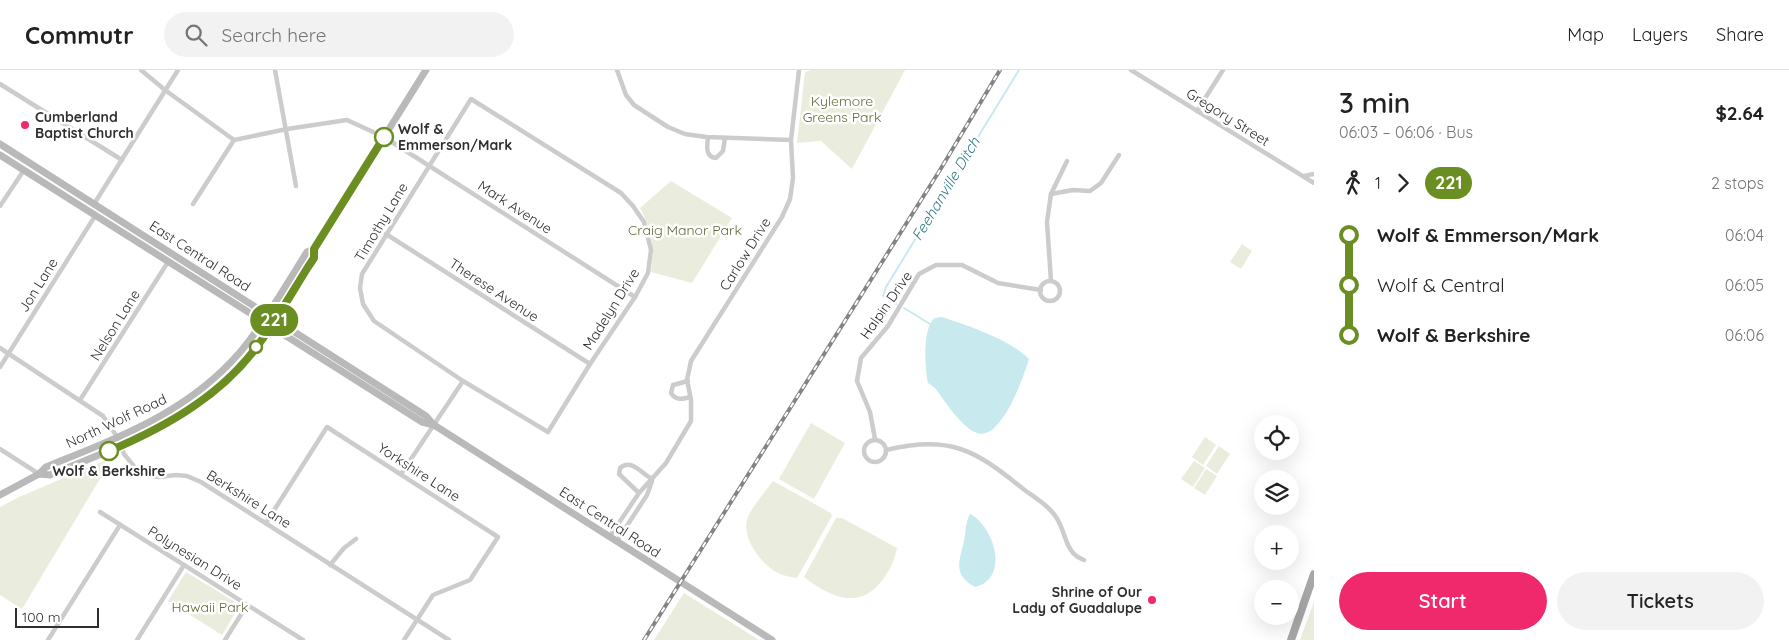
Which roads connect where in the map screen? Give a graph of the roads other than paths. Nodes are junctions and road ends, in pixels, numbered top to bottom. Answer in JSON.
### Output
{"nodes":[{"id":1,"x":141,"y":70,"type":"edge"},
{"id":2,"x":178,"y":70,"type":"edge"},
{"id":3,"x":275,"y":70,"type":"edge"},
{"id":4,"x":426,"y":70,"type":"edge"},
{"id":5,"x":617,"y":70,"type":"edge"},
{"id":6,"x":798,"y":70,"type":"edge"},
{"id":7,"x":1131,"y":70,"type":"edge"},
{"id":8,"x":1223,"y":70,"type":"edge"},
{"id":9,"x":0,"y":84,"type":"edge"},
{"id":10,"x":165,"y":90,"type":"junction"},
{"id":11,"x":471,"y":99,"type":"joint"},
{"id":12,"x":1197,"y":111,"type":"junction"},
{"id":13,"x":286,"y":129,"type":"junction"},
{"id":14,"x":384,"y":137,"type":"junction"},
{"id":15,"x":708,"y":137,"type":"junction"},
{"id":16,"x":725,"y":138,"type":"junction"},
{"id":17,"x":234,"y":140,"type":"junction"},
{"id":18,"x":791,"y":140,"type":"junction"},
{"id":19,"x":0,"y":144,"type":"edge"},
{"id":20,"x":0,"y":155,"type":"edge"},
{"id":21,"x":1119,"y":155,"type":"dead end"},
{"id":22,"x":122,"y":160,"type":"junction"},
{"id":23,"x":1067,"y":161,"type":"dead end"},
{"id":24,"x":429,"y":165,"type":"junction"},
{"id":25,"x":24,"y":170,"type":"junction"},
{"id":26,"x":1314,"y":174,"type":"edge"},
{"id":27,"x":1304,"y":176,"type":"junction"},
{"id":28,"x":1314,"y":183,"type":"edge"},
{"id":29,"x":296,"y":186,"type":"dead end"},
{"id":30,"x":1051,"y":194,"type":"junction"},
{"id":31,"x":94,"y":204,"type":"junction"},
{"id":32,"x":193,"y":204,"type":"dead end"},
{"id":33,"x":0,"y":206,"type":"edge"},
{"id":34,"x":95,"y":216,"type":"junction"},
{"id":35,"x":386,"y":234,"type":"junction"},
{"id":36,"x":314,"y":249,"type":"junction"},
{"id":37,"x":168,"y":262,"type":"junction"},
{"id":38,"x":1051,"y":281,"type":"junction"},
{"id":39,"x":1041,"y":290,"type":"junction"},
{"id":40,"x":635,"y":297,"type":"junction"},
{"id":41,"x":267,"y":314,"type":"junction"},
{"id":42,"x":275,"y":319,"type":"junction"},
{"id":43,"x":262,"y":322,"type":"junction"},
{"id":44,"x":270,"y":327,"type":"junction"},
{"id":45,"x":0,"y":348,"type":"edge"},
{"id":46,"x":9,"y":353,"type":"junction"},
{"id":47,"x":590,"y":364,"type":"junction"},
{"id":48,"x":0,"y":367,"type":"edge"},
{"id":49,"x":463,"y":381,"type":"junction"},
{"id":50,"x":688,"y":381,"type":"junction"},
{"id":51,"x":690,"y":397,"type":"junction"},
{"id":52,"x":80,"y":400,"type":"junction"},
{"id":53,"x":434,"y":425,"type":"junction"},
{"id":54,"x":548,"y":432,"type":"joint"},
{"id":55,"x":118,"y":437,"type":"junction"},
{"id":56,"x":875,"y":439,"type":"junction"},
{"id":57,"x":122,"y":445,"type":"junction"},
{"id":58,"x":0,"y":449,"type":"edge"},
{"id":59,"x":886,"y":450,"type":"junction"},
{"id":60,"x":39,"y":474,"type":"junction"},
{"id":61,"x":401,"y":474,"type":"junction"},
{"id":62,"x":652,"y":479,"type":"junction"},
{"id":63,"x":639,"y":493,"type":"junction"},
{"id":64,"x":0,"y":496,"type":"edge"},
{"id":65,"x":100,"y":512,"type":"dead end"},
{"id":66,"x":266,"y":523,"type":"junction"},
{"id":67,"x":120,"y":525,"type":"junction"},
{"id":68,"x":610,"y":536,"type":"junction"},
{"id":69,"x":356,"y":539,"type":"dead end"},
{"id":70,"x":618,"y":542,"type":"junction"},
{"id":71,"x":1084,"y":560,"type":"dead end"},
{"id":72,"x":184,"y":565,"type":"junction"},
{"id":73,"x":330,"y":565,"type":"junction"},
{"id":74,"x":1314,"y":574,"type":"edge"},
{"id":75,"x":247,"y":605,"type":"junction"},
{"id":76,"x":417,"y":619,"type":"junction"},
{"id":77,"x":48,"y":640,"type":"edge"},
{"id":78,"x":136,"y":640,"type":"edge"},
{"id":79,"x":225,"y":640,"type":"edge"},
{"id":80,"x":303,"y":640,"type":"edge"},
{"id":81,"x":404,"y":640,"type":"edge"},
{"id":82,"x":449,"y":640,"type":"edge"},
{"id":83,"x":772,"y":640,"type":"edge"},
{"id":84,"x":1291,"y":640,"type":"edge"}],
"edges":[{"from":1,"to":10,"type":"street"},
{"from":2,"to":10,"type":"street"},
{"from":3,"to":13,"type":"street"},
{"from":4,"to":14,"type":"main road","name":"North Wolf Road"},
{"from":5,"to":15,"type":"street"},
{"from":6,"to":18,"type":"street","name":"Carlow Drive"},
{"from":7,"to":12,"type":"street","name":"Gregory Street"},
{"from":8,"to":12,"type":"street"},
{"from":9,"to":22,"type":"street"},
{"from":10,"to":17,"type":"street"},
{"from":10,"to":22,"type":"street"},
{"from":11,"to":24,"type":"street","name":"Timothy Lane"},
{"from":11,"to":40,"type":"street","name":"Madelyn Drive"},
{"from":12,"to":27,"type":"street","name":"Gregory Street"},
{"from":13,"to":14,"type":"street","name":"Mark Avenue"},
{"from":13,"to":17,"type":"street","name":"Mark Avenue"},
{"from":13,"to":29,"type":"street"},
{"from":14,"to":24,"type":"street","name":"Mark Avenue"},
{"from":14,"to":36,"type":"main road","name":"North Wolf Road"},
{"from":15,"to":16,"type":"street"},
{"from":15,"to":16,"type":"street"},
{"from":16,"to":18,"type":"street"},
{"from":17,"to":32,"type":"street"},
{"from":18,"to":50,"type":"street","name":"Carlow Drive"},
{"from":19,"to":31,"type":"main road","name":"East Central Road"},
{"from":20,"to":25,"type":"main road","name":"East Central Road"},
{"from":21,"to":30,"type":"street"},
{"from":22,"to":31,"type":"street"},
{"from":23,"to":30,"type":"street"},
{"from":24,"to":35,"type":"street","name":"Timothy Lane"},
{"from":24,"to":40,"type":"street","name":"Mark Avenue"},
{"from":25,"to":33,"type":"street"},
{"from":25,"to":34,"type":"main road","name":"East Central Road"},
{"from":26,"to":27,"type":"street"},
{"from":27,"to":28,"type":"street","name":"Gregory Street"},
{"from":30,"to":38,"type":"street"},
{"from":31,"to":41,"type":"main road","name":"East Central Road"},
{"from":34,"to":37,"type":"main road","name":"East Central Road"},
{"from":34,"to":46,"type":"street","name":"Jon Lane"},
{"from":35,"to":47,"type":"street","name":"Therese Avenue"},
{"from":35,"to":49,"type":"street","name":"Timothy Lane"},
{"from":36,"to":41,"type":"main road","name":"North Wolf Road"},
{"from":36,"to":42,"type":"main road","name":"North Wolf Road"},
{"from":37,"to":43,"type":"main road","name":"East Central Road"},
{"from":37,"to":52,"type":"street","name":"Nelson Lane"},
{"from":38,"to":39,"type":"street"},
{"from":38,"to":39,"type":"street"},
{"from":39,"to":56,"type":"street","name":"Halpin Drive"},
{"from":40,"to":47,"type":"street","name":"Madelyn Drive"},
{"from":41,"to":42,"type":"main road","name":"East Central Road"},
{"from":41,"to":43,"type":"main road","name":"North Wolf Road"},
{"from":42,"to":44,"type":"main road","name":"North Wolf Road"},
{"from":42,"to":53,"type":"main road","name":"East Central Road"},
{"from":43,"to":44,"type":"main road","name":"East Central Road"},
{"from":43,"to":55,"type":"main road","name":"North Wolf Road"},
{"from":44,"to":53,"type":"main road","name":"East Central Road"},
{"from":44,"to":57,"type":"main road","name":"North Wolf Road"},
{"from":45,"to":46,"type":"street","name":"Berkshire Lane"},
{"from":46,"to":48,"type":"street","name":"Jon Lane"},
{"from":46,"to":52,"type":"street","name":"Berkshire Lane"},
{"from":47,"to":54,"type":"street","name":"Madelyn Drive"},
{"from":49,"to":53,"type":"street"},
{"from":49,"to":54,"type":"street","name":"Timothy Lane"},
{"from":50,"to":51,"type":"street","name":"Carlow Drive"},
{"from":50,"to":51,"type":"street"},
{"from":51,"to":62,"type":"street","name":"Carlow Drive"},
{"from":52,"to":55,"type":"street","name":"Berkshire Lane"},
{"from":53,"to":61,"type":"street"},
{"from":53,"to":68,"type":"main road","name":"East Central Road"},
{"from":55,"to":57,"type":"street","name":"Berkshire Lane"},
{"from":55,"to":60,"type":"main road","name":"North Wolf Road"},
{"from":56,"to":59,"type":"street"},
{"from":56,"to":59,"type":"street"},
{"from":57,"to":60,"type":"main road","name":"North Wolf Road"},
{"from":57,"to":66,"type":"street","name":"Berkshire Lane"},
{"from":58,"to":60,"type":"street"},
{"from":59,"to":71,"type":"street"},
{"from":60,"to":64,"type":"main road","name":"North Wolf Road"},
{"from":61,"to":66,"type":"street","name":"Yorkshire Lane"},
{"from":61,"to":76,"type":"street","name":"Yorkshire Lane"},
{"from":62,"to":63,"type":"street","name":"Carlow Drive"},
{"from":62,"to":63,"type":"street"},
{"from":62,"to":70,"type":"street","name":"Carlow Drive"},
{"from":63,"to":68,"type":"street","name":"Carlow Drive"},
{"from":65,"to":67,"type":"street","name":"Polynesian Drive"},
{"from":66,"to":73,"type":"street","name":"Berkshire Lane"},
{"from":67,"to":72,"type":"street","name":"Polynesian Drive"},
{"from":67,"to":77,"type":"street"},
{"from":68,"to":70,"type":"main road","name":"East Central Road"},
{"from":69,"to":73,"type":"street"},
{"from":70,"to":83,"type":"main road","name":"East Central Road"},
{"from":72,"to":75,"type":"street","name":"Polynesian Drive"},
{"from":72,"to":78,"type":"street"},
{"from":73,"to":76,"type":"street","name":"Berkshire Lane"},
{"from":74,"to":84,"type":"main road"},
{"from":75,"to":79,"type":"street"},
{"from":75,"to":80,"type":"street","name":"Polynesian Drive"},
{"from":76,"to":81,"type":"street"},
{"from":76,"to":82,"type":"street","name":"Berkshire Lane"}]}
